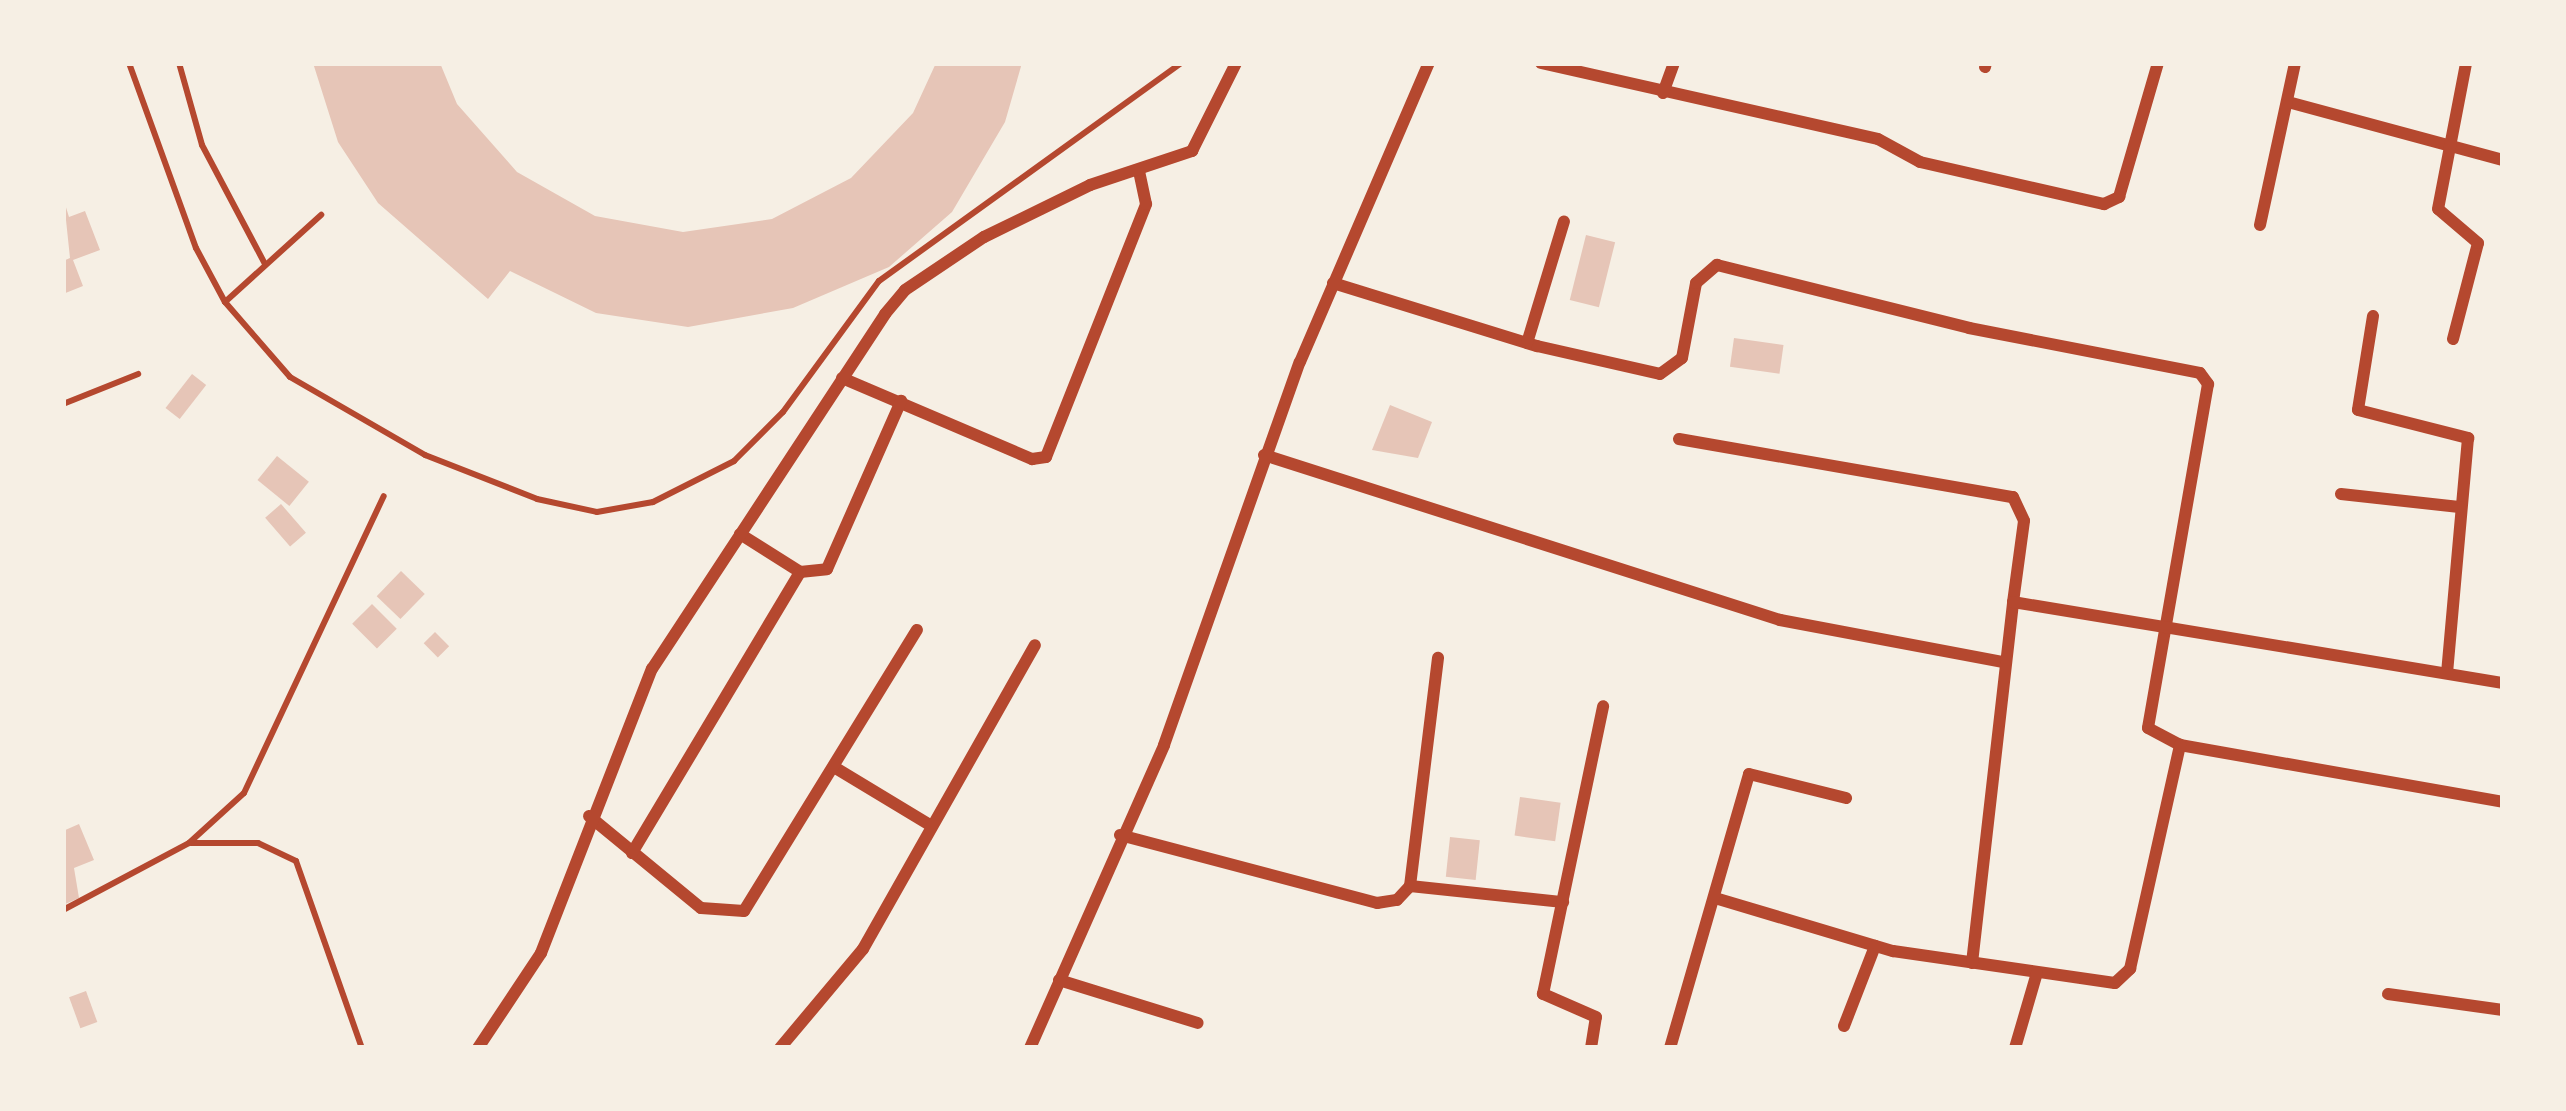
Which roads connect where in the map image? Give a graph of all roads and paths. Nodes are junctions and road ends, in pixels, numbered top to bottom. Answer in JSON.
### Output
{"nodes":[{"id":1,"x":129,"y":63,"type":"edge"},
{"id":2,"x":179,"y":63,"type":"edge"},
{"id":3,"x":1181,"y":63,"type":"edge"},
{"id":4,"x":1236,"y":63,"type":"edge"},
{"id":5,"x":1430,"y":63,"type":"edge"},
{"id":6,"x":1541,"y":63,"type":"edge"},
{"id":7,"x":1674,"y":63,"type":"edge"},
{"id":8,"x":2158,"y":63,"type":"edge"},
{"id":9,"x":2295,"y":63,"type":"edge"},
{"id":10,"x":2466,"y":63,"type":"edge"},
{"id":11,"x":1663,"y":93,"type":"junction"},
{"id":12,"x":2288,"y":102,"type":"junction"},
{"id":13,"x":2452,"y":146,"type":"junction"},
{"id":14,"x":2503,"y":160,"type":"edge"},
{"id":15,"x":1139,"y":170,"type":"junction"},
{"id":16,"x":321,"y":215,"type":"dead end"},
{"id":17,"x":1564,"y":221,"type":"dead end"},
{"id":18,"x":2260,"y":225,"type":"dead end"},
{"id":19,"x":266,"y":264,"type":"junction"},
{"id":20,"x":1333,"y":283,"type":"junction"},
{"id":21,"x":225,"y":302,"type":"junction"},
{"id":22,"x":2372,"y":316,"type":"dead end"},
{"id":23,"x":2453,"y":339,"type":"dead end"},
{"id":24,"x":1527,"y":344,"type":"junction"},
{"id":25,"x":138,"y":374,"type":"dead end"},
{"id":26,"x":842,"y":378,"type":"junction"},
{"id":27,"x":902,"y":401,"type":"junction"},
{"id":28,"x":63,"y":404,"type":"edge"},
{"id":29,"x":1679,"y":439,"type":"dead end"},
{"id":30,"x":1264,"y":455,"type":"junction"},
{"id":31,"x":2341,"y":494,"type":"dead end"},
{"id":32,"x":384,"y":496,"type":"dead end"},
{"id":33,"x":2459,"y":507,"type":"junction"},
{"id":34,"x":740,"y":535,"type":"junction"},
{"id":35,"x":800,"y":572,"type":"junction"},
{"id":36,"x":2013,"y":602,"type":"junction"},
{"id":37,"x":2165,"y":624,"type":"junction"},
{"id":38,"x":917,"y":630,"type":"dead end"},
{"id":39,"x":1035,"y":645,"type":"dead end"},
{"id":40,"x":1438,"y":658,"type":"dead end"},
{"id":41,"x":2002,"y":662,"type":"junction"},
{"id":42,"x":2447,"y":673,"type":"junction"},
{"id":43,"x":2503,"y":682,"type":"edge"},
{"id":44,"x":1604,"y":706,"type":"dead end"},
{"id":45,"x":2180,"y":745,"type":"junction"},
{"id":46,"x":834,"y":767,"type":"junction"},
{"id":47,"x":1846,"y":798,"type":"dead end"},
{"id":48,"x":2503,"y":802,"type":"edge"},
{"id":49,"x":589,"y":816,"type":"junction"},
{"id":50,"x":928,"y":824,"type":"junction"},
{"id":51,"x":1120,"y":835,"type":"junction"},
{"id":52,"x":189,"y":843,"type":"junction"},
{"id":53,"x":632,"y":853,"type":"junction"},
{"id":54,"x":1410,"y":886,"type":"junction"},
{"id":55,"x":1715,"y":898,"type":"junction"},
{"id":56,"x":1563,"y":902,"type":"junction"},
{"id":57,"x":63,"y":910,"type":"edge"},
{"id":58,"x":1874,"y":946,"type":"junction"},
{"id":59,"x":1972,"y":963,"type":"junction"},
{"id":60,"x":2037,"y":973,"type":"junction"},
{"id":61,"x":1060,"y":980,"type":"junction"},
{"id":62,"x":2388,"y":994,"type":"dead end"},
{"id":63,"x":2503,"y":1010,"type":"edge"},
{"id":64,"x":1198,"y":1023,"type":"dead end"},
{"id":65,"x":1844,"y":1026,"type":"dead end"},
{"id":66,"x":362,"y":1048,"type":"edge"},
{"id":67,"x":478,"y":1048,"type":"edge"},
{"id":68,"x":780,"y":1048,"type":"edge"},
{"id":69,"x":1030,"y":1048,"type":"edge"},
{"id":70,"x":1591,"y":1048,"type":"edge"},
{"id":71,"x":1670,"y":1048,"type":"edge"},
{"id":72,"x":2015,"y":1048,"type":"edge"}],
"edges":[{"from":1,"to":21,"type":"lane"},
{"from":2,"to":19,"type":"lane"},
{"from":3,"to":21,"type":"lane"},
{"from":4,"to":15,"type":"street"},
{"from":5,"to":20,"type":"street"},
{"from":6,"to":11,"type":"street"},
{"from":7,"to":11,"type":"street"},
{"from":8,"to":11,"type":"street"},
{"from":9,"to":12,"type":"street"},
{"from":10,"to":13,"type":"street"},
{"from":12,"to":13,"type":"street"},
{"from":12,"to":18,"type":"street"},
{"from":13,"to":14,"type":"street"},
{"from":13,"to":23,"type":"street"},
{"from":15,"to":26,"type":"street"},
{"from":15,"to":27,"type":"street"},
{"from":16,"to":19,"type":"lane"},
{"from":17,"to":24,"type":"street"},
{"from":19,"to":21,"type":"lane"},
{"from":20,"to":24,"type":"street"},
{"from":20,"to":30,"type":"street"},
{"from":22,"to":33,"type":"street"},
{"from":24,"to":37,"type":"street"},
{"from":25,"to":28,"type":"lane"},
{"from":26,"to":27,"type":"street"},
{"from":26,"to":34,"type":"street"},
{"from":27,"to":35,"type":"street"},
{"from":29,"to":36,"type":"street"},
{"from":30,"to":41,"type":"street"},
{"from":30,"to":51,"type":"street"},
{"from":31,"to":33,"type":"street"},
{"from":32,"to":52,"type":"lane"},
{"from":33,"to":42,"type":"street"},
{"from":34,"to":35,"type":"street"},
{"from":34,"to":49,"type":"street"},
{"from":35,"to":53,"type":"street"},
{"from":36,"to":37,"type":"street"},
{"from":36,"to":41,"type":"street"},
{"from":37,"to":42,"type":"street"},
{"from":37,"to":45,"type":"street"},
{"from":38,"to":46,"type":"street"},
{"from":39,"to":50,"type":"street"},
{"from":40,"to":54,"type":"street"},
{"from":41,"to":59,"type":"street"},
{"from":42,"to":43,"type":"street"},
{"from":44,"to":56,"type":"street"},
{"from":45,"to":48,"type":"street"},
{"from":45,"to":60,"type":"street"},
{"from":46,"to":50,"type":"street"},
{"from":46,"to":53,"type":"street"},
{"from":47,"to":55,"type":"street"},
{"from":49,"to":53,"type":"street"},
{"from":49,"to":67,"type":"street"},
{"from":50,"to":68,"type":"street"},
{"from":51,"to":54,"type":"street"},
{"from":51,"to":61,"type":"street"},
{"from":52,"to":57,"type":"lane"},
{"from":52,"to":66,"type":"lane"},
{"from":54,"to":56,"type":"street"},
{"from":55,"to":58,"type":"street"},
{"from":55,"to":71,"type":"street"},
{"from":56,"to":70,"type":"street"},
{"from":58,"to":59,"type":"street"},
{"from":58,"to":65,"type":"street"},
{"from":59,"to":60,"type":"street"},
{"from":60,"to":72,"type":"street"},
{"from":61,"to":64,"type":"street"},
{"from":61,"to":69,"type":"street"},
{"from":62,"to":63,"type":"street"}]}
